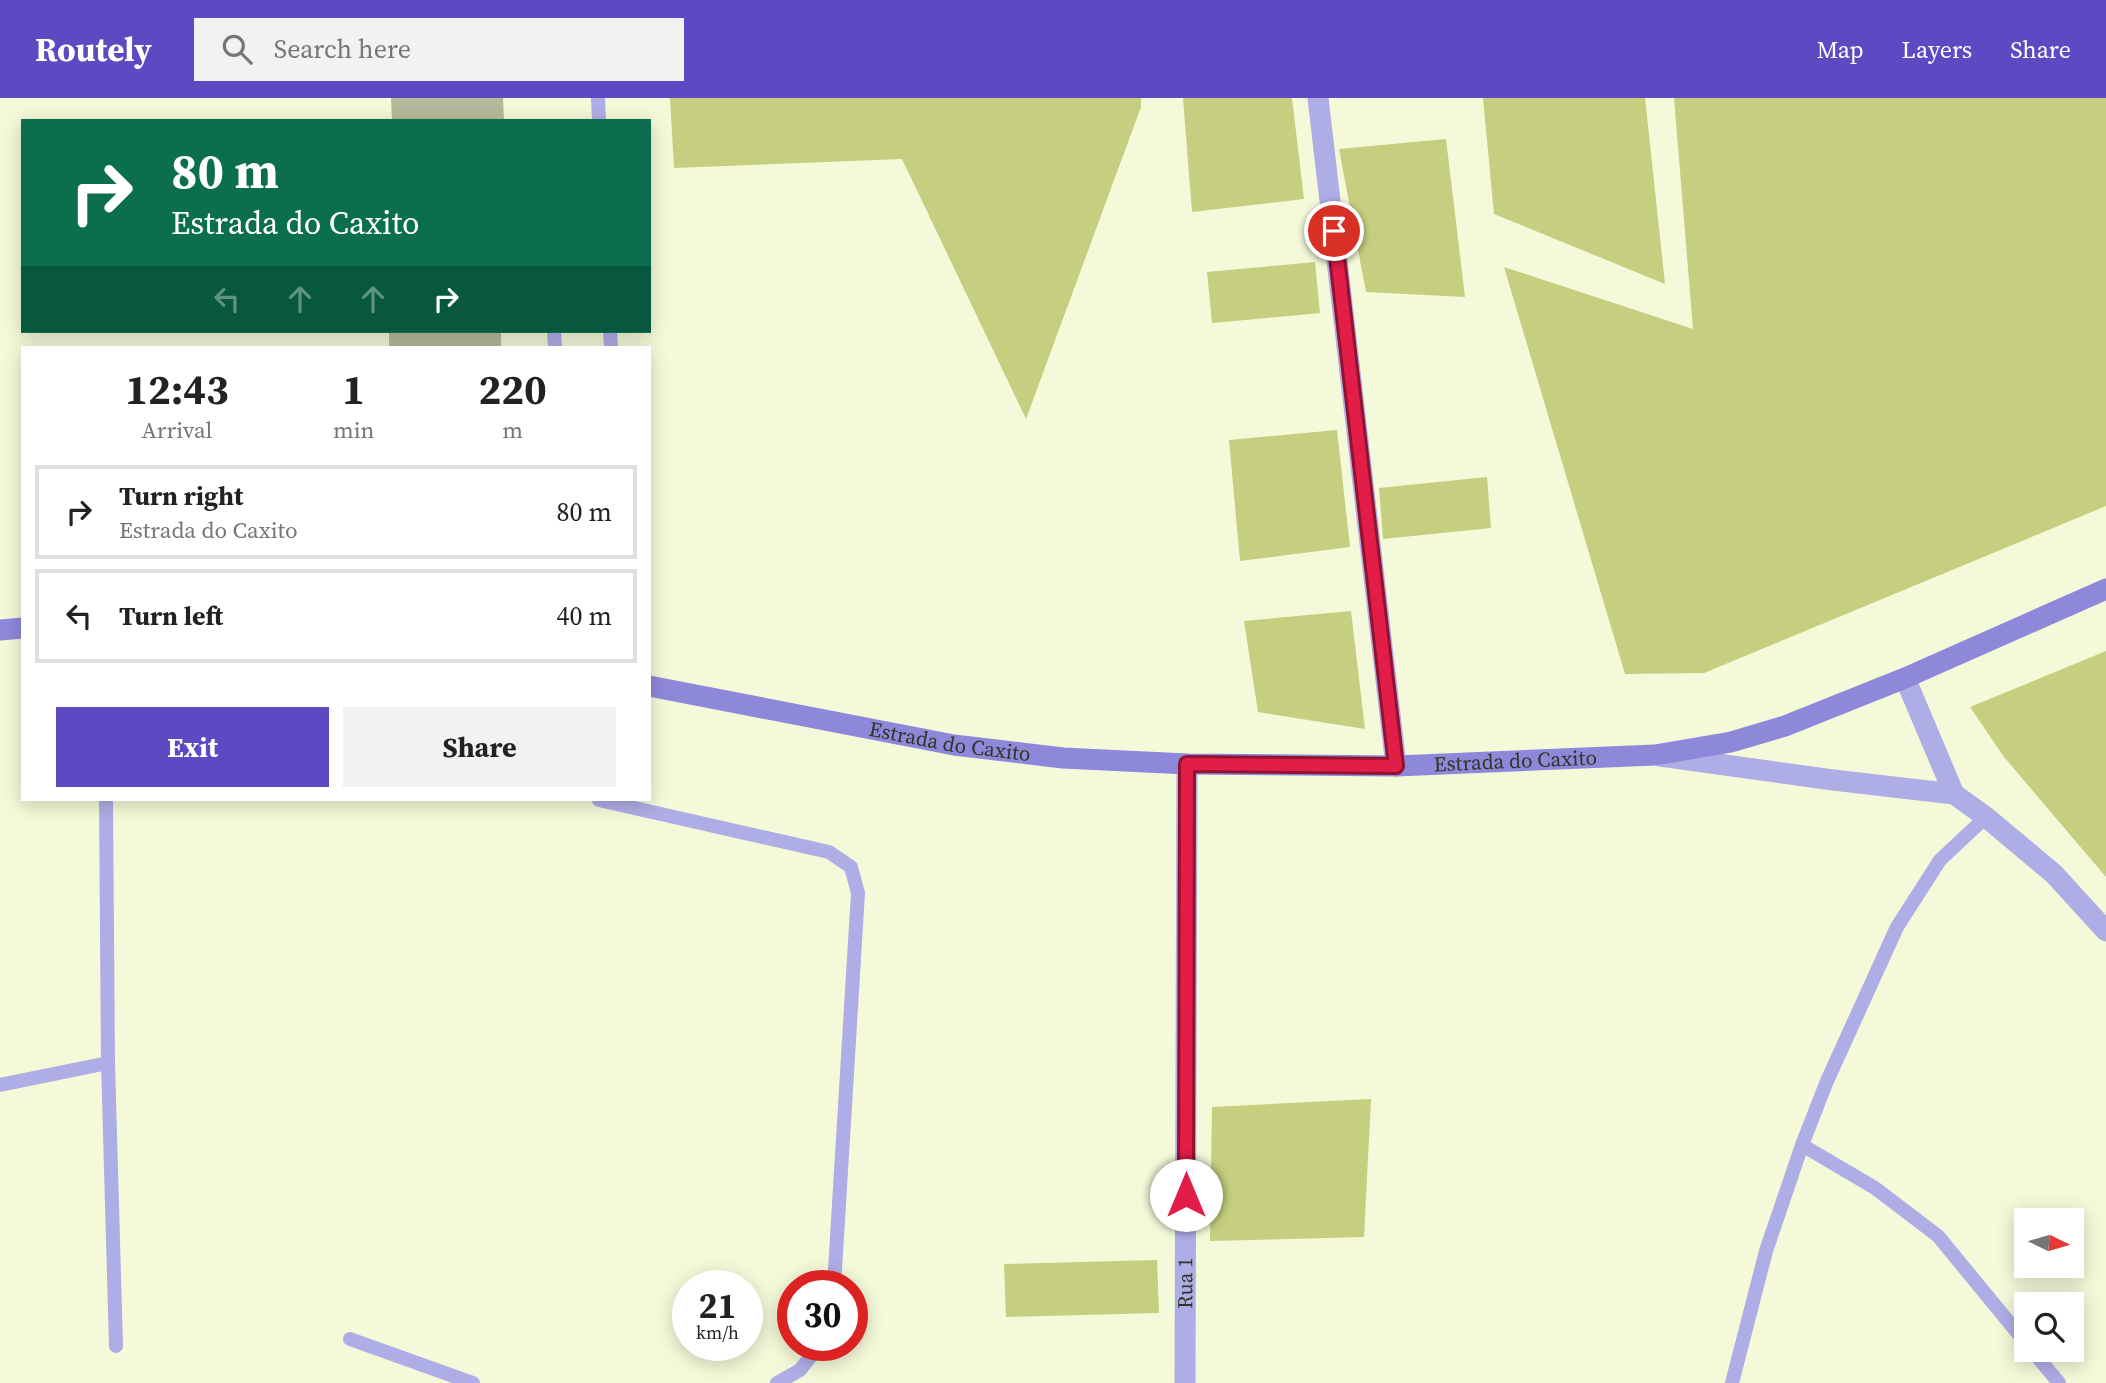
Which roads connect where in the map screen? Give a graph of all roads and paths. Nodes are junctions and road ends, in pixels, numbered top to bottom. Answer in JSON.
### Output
{"nodes":[{"id":1,"x":598,"y":98,"type":"edge"},
{"id":2,"x":1318,"y":98,"type":"edge"},
{"id":3,"x":599,"y":119,"type":"edge"},
{"id":4,"x":2106,"y":589,"type":"edge"},
{"id":5,"x":21,"y":628,"type":"edge"},
{"id":6,"x":0,"y":630,"type":"edge"},
{"id":7,"x":1905,"y":678,"type":"junction"},
{"id":8,"x":651,"y":686,"type":"edge"},
{"id":9,"x":1655,"y":755,"type":"junction"},
{"id":10,"x":1187,"y":764,"type":"junction"},
{"id":11,"x":1396,"y":766,"type":"junction"},
{"id":12,"x":1954,"y":794,"type":"junction"},
{"id":13,"x":106,"y":801,"type":"edge"},
{"id":14,"x":603,"y":801,"type":"edge"},
{"id":15,"x":1986,"y":817,"type":"junction"},
{"id":16,"x":2106,"y":931,"type":"edge"},
{"id":17,"x":108,"y":1063,"type":"junction"},
{"id":18,"x":0,"y":1085,"type":"edge"},
{"id":19,"x":1802,"y":1145,"type":"junction"},
{"id":20,"x":835,"y":1270,"type":"edge"},
{"id":21,"x":2014,"y":1328,"type":"edge"},
{"id":22,"x":350,"y":1339,"type":"dead end"},
{"id":23,"x":116,"y":1346,"type":"dead end"},
{"id":24,"x":807,"y":1361,"type":"edge"},
{"id":25,"x":2042,"y":1362,"type":"edge"},
{"id":26,"x":473,"y":1383,"type":"edge"},
{"id":27,"x":777,"y":1383,"type":"edge"},
{"id":28,"x":1185,"y":1383,"type":"edge"},
{"id":29,"x":1732,"y":1383,"type":"edge"},
{"id":30,"x":2059,"y":1383,"type":"edge"}],
"edges":[{"from":1,"to":3,"type":"lane"},
{"from":2,"to":11,"type":"street"},
{"from":4,"to":7,"type":"main road","name":"Estrada do Caxito"},
{"from":5,"to":6,"type":"main road"},
{"from":7,"to":9,"type":"main road","name":"Estrada do Caxito"},
{"from":7,"to":12,"type":"street"},
{"from":8,"to":10,"type":"main road","name":"Estrada do Caxito"},
{"from":9,"to":11,"type":"main road","name":"Estrada do Caxito"},
{"from":9,"to":12,"type":"street"},
{"from":10,"to":11,"type":"main road","name":"Estrada do Caxito"},
{"from":10,"to":28,"type":"street","name":"Rua 1"},
{"from":12,"to":15,"type":"street"},
{"from":13,"to":17,"type":"lane"},
{"from":14,"to":20,"type":"lane"},
{"from":15,"to":16,"type":"street"},
{"from":15,"to":19,"type":"lane"},
{"from":17,"to":18,"type":"lane"},
{"from":17,"to":23,"type":"lane"},
{"from":19,"to":21,"type":"lane"},
{"from":19,"to":29,"type":"lane"},
{"from":22,"to":26,"type":"lane"},
{"from":24,"to":27,"type":"lane"},
{"from":25,"to":30,"type":"lane"}]}
